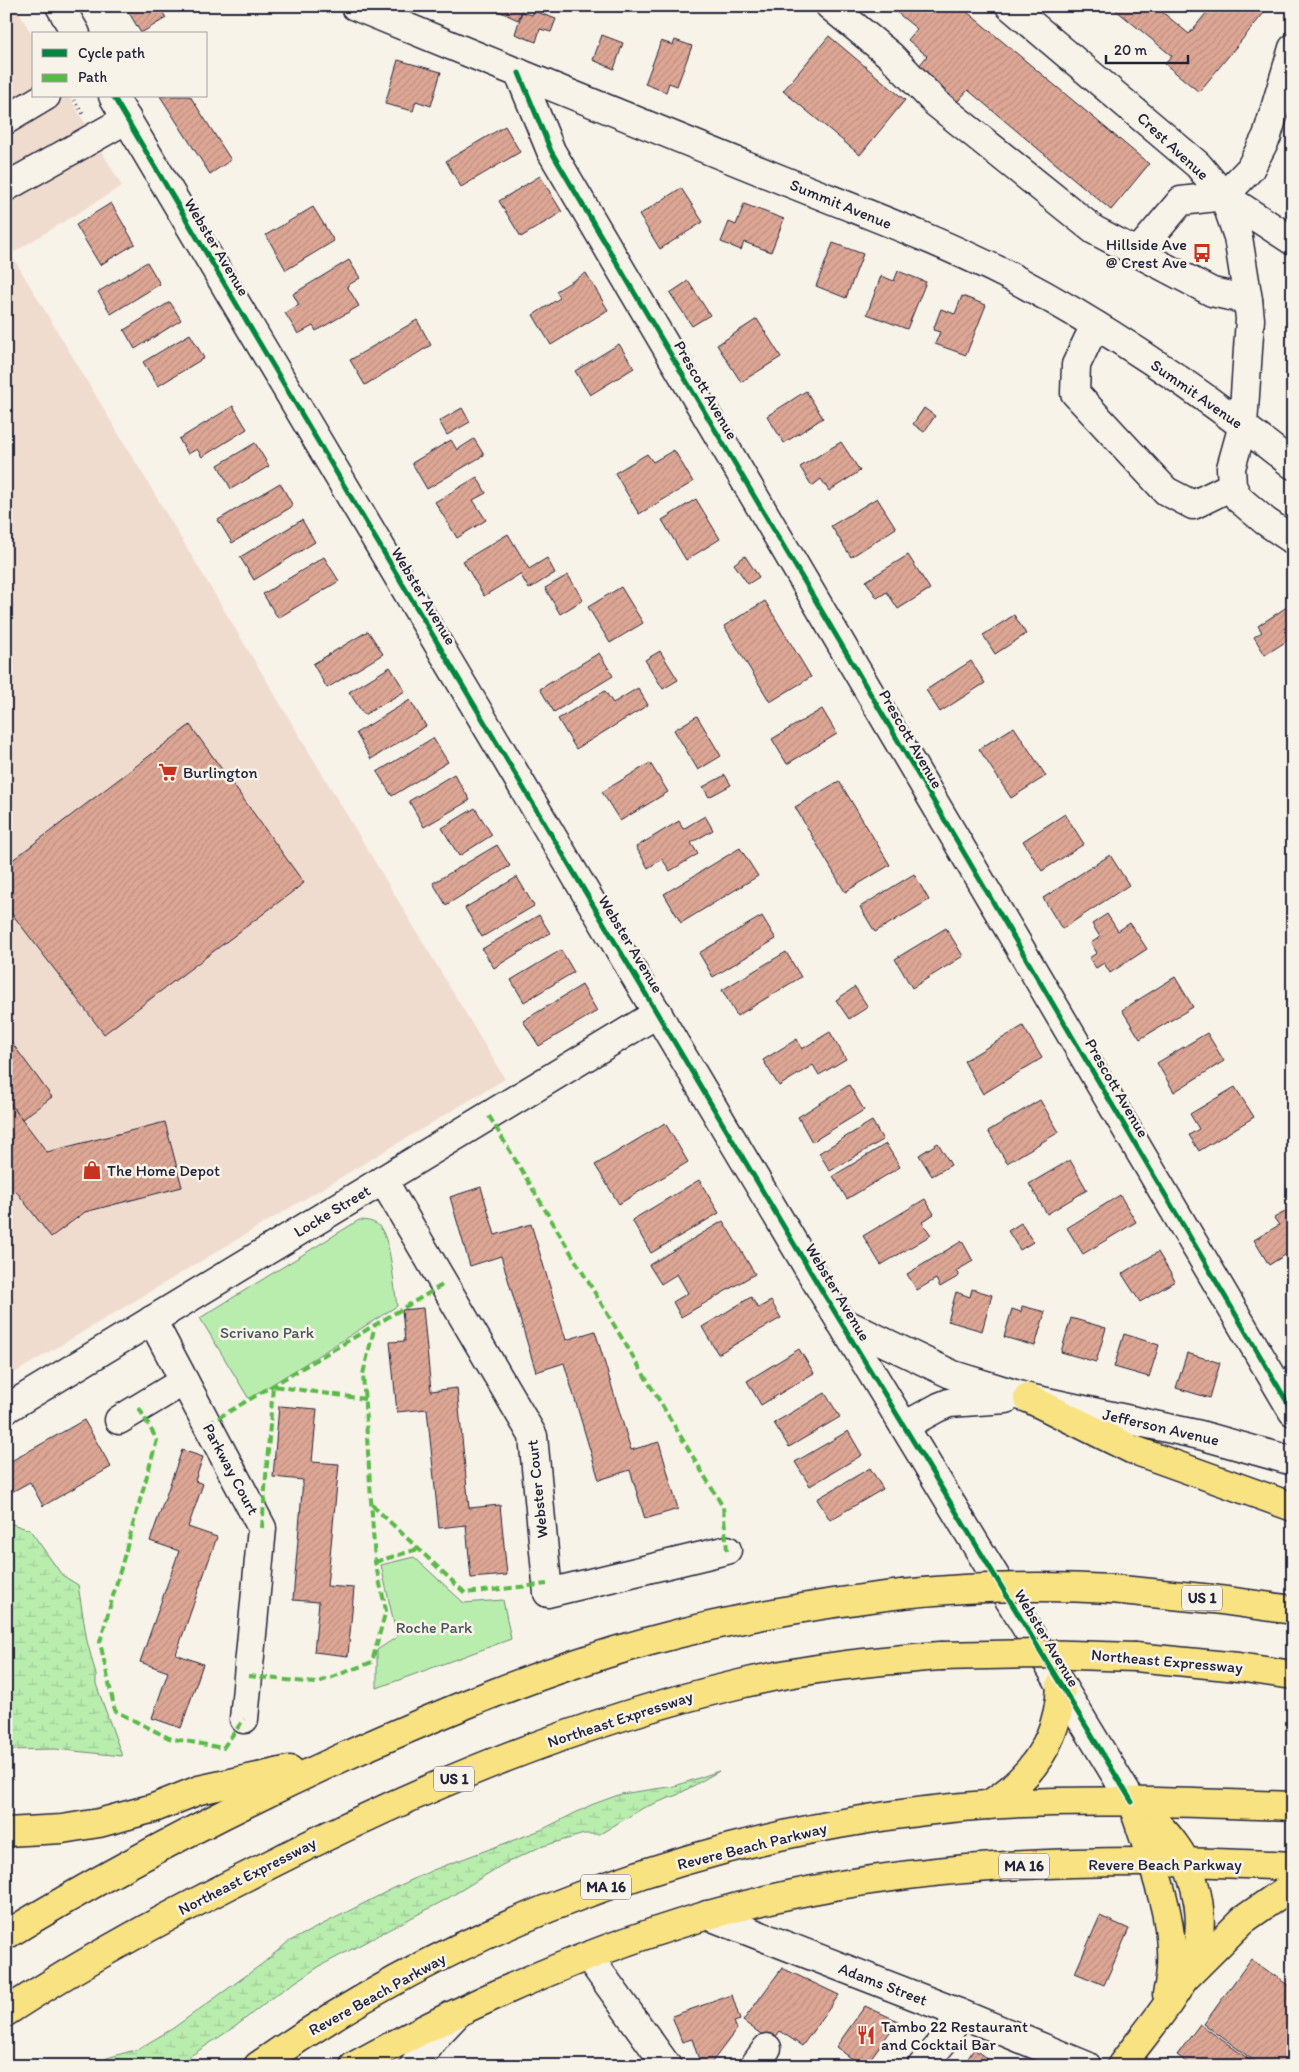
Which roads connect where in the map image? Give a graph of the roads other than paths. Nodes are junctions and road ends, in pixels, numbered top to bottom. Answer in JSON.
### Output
{"nodes":[{"id":1,"x":60,"y":6,"type":"edge"},
{"id":2,"x":355,"y":6,"type":"edge"},
{"id":3,"x":830,"y":6,"type":"edge"},
{"id":4,"x":1010,"y":6,"type":"edge"},
{"id":5,"x":75,"y":32,"type":"edge"},
{"id":6,"x":1293,"y":48,"type":"edge"},
{"id":7,"x":519,"y":73,"type":"junction"},
{"id":8,"x":43,"y":98,"type":"edge"},
{"id":9,"x":114,"y":98,"type":"edge"},
{"id":10,"x":6,"y":120,"type":"edge"},
{"id":11,"x":127,"y":120,"type":"junction"},
{"id":12,"x":6,"y":188,"type":"edge"},
{"id":13,"x":1224,"y":196,"type":"junction"},
{"id":14,"x":1293,"y":241,"type":"edge"},
{"id":15,"x":1137,"y":253,"type":"junction"},
{"id":16,"x":1248,"y":300,"type":"junction"},
{"id":17,"x":1095,"y":325,"type":"junction"},
{"id":18,"x":1243,"y":425,"type":"junction"},
{"id":19,"x":1293,"y":465,"type":"edge"},
{"id":20,"x":1232,"y":486,"type":"junction"},
{"id":21,"x":1293,"y":540,"type":"edge"},
{"id":22,"x":658,"y":1014,"type":"junction"},
{"id":23,"x":384,"y":1180,"type":"junction"},
{"id":24,"x":152,"y":1320,"type":"junction"},
{"id":25,"x":840,"y":1321,"type":"junction"},
{"id":26,"x":184,"y":1381,"type":"junction"},
{"id":27,"x":1028,"y":1398,"type":"junction"},
{"id":28,"x":6,"y":1409,"type":"edge"},
{"id":29,"x":1293,"y":1412,"type":"edge"},
{"id":30,"x":119,"y":1420,"type":"dead end"},
{"id":31,"x":904,"y":1426,"type":"junction"},
{"id":32,"x":1293,"y":1461,"type":"edge"},
{"id":33,"x":1293,"y":1507,"type":"edge"},
{"id":34,"x":727,"y":1550,"type":"dead end"},
{"id":35,"x":1293,"y":1610,"type":"edge"},
{"id":36,"x":1293,"y":1675,"type":"edge"},
{"id":37,"x":1061,"y":1685,"type":"junction"},
{"id":38,"x":244,"y":1719,"type":"dead end"},
{"id":39,"x":341,"y":1759,"type":"junction"},
{"id":40,"x":1132,"y":1802,"type":"junction"},
{"id":41,"x":988,"y":1805,"type":"junction"},
{"id":42,"x":1293,"y":1806,"type":"edge"},
{"id":43,"x":6,"y":1832,"type":"edge"},
{"id":44,"x":1151,"y":1862,"type":"junction"},
{"id":45,"x":1184,"y":1862,"type":"junction"},
{"id":46,"x":1293,"y":1866,"type":"edge"},
{"id":47,"x":1293,"y":1885,"type":"edge"},
{"id":48,"x":707,"y":1915,"type":"junction"},
{"id":49,"x":6,"y":1935,"type":"edge"},
{"id":50,"x":588,"y":1956,"type":"junction"},
{"id":51,"x":1183,"y":1980,"type":"junction"},
{"id":52,"x":1162,"y":2010,"type":"junction"},
{"id":53,"x":6,"y":2012,"type":"edge"},
{"id":54,"x":959,"y":2013,"type":"junction"},
{"id":55,"x":456,"y":2015,"type":"junction"},
{"id":56,"x":258,"y":2066,"type":"edge"},
{"id":57,"x":354,"y":2066,"type":"edge"},
{"id":58,"x":393,"y":2066,"type":"edge"},
{"id":59,"x":414,"y":2066,"type":"edge"},
{"id":60,"x":667,"y":2066,"type":"edge"},
{"id":61,"x":922,"y":2066,"type":"edge"},
{"id":62,"x":1086,"y":2066,"type":"edge"},
{"id":63,"x":1121,"y":2066,"type":"edge"}],
"edges":[{"from":1,"to":5,"type":"street"},
{"from":2,"to":7,"type":"street","name":"Summit Avenue"},
{"from":3,"to":15,"type":"street"},
{"from":4,"to":13,"type":"street","name":"Crest Avenue"},
{"from":6,"to":13,"type":"street"},
{"from":7,"to":17,"type":"street","name":"Summit Avenue"},
{"from":7,"to":29,"type":"street","name":"Prescott Avenue"},
{"from":8,"to":10,"type":"street"},
{"from":9,"to":11,"type":"street","name":"Webster Avenue"},
{"from":11,"to":12,"type":"street"},
{"from":11,"to":22,"type":"street","name":"Webster Avenue"},
{"from":13,"to":14,"type":"street"},
{"from":13,"to":15,"type":"street"},
{"from":13,"to":16,"type":"street","name":"Crest Avenue"},
{"from":15,"to":16,"type":"street"},
{"from":16,"to":18,"type":"street","name":"Crest Avenue"},
{"from":17,"to":18,"type":"street","name":"Summit Avenue"},
{"from":17,"to":20,"type":"street"},
{"from":18,"to":19,"type":"street","name":"Summit Avenue"},
{"from":18,"to":20,"type":"street","name":"Crest Avenue"},
{"from":20,"to":21,"type":"street"},
{"from":22,"to":23,"type":"street","name":"Locke Street"},
{"from":22,"to":25,"type":"street","name":"Webster Avenue"},
{"from":23,"to":24,"type":"street","name":"Locke Street"},
{"from":23,"to":34,"type":"street","name":"Webster Court"},
{"from":24,"to":26,"type":"street","name":"Parkway Court"},
{"from":24,"to":28,"type":"street","name":"Locke Street"},
{"from":25,"to":27,"type":"street","name":"Jefferson Avenue"},
{"from":25,"to":31,"type":"street","name":"Webster Avenue"},
{"from":26,"to":30,"type":"street"},
{"from":26,"to":38,"type":"street","name":"Parkway Court"},
{"from":27,"to":31,"type":"street","name":"Jefferson Avenue"},
{"from":27,"to":32,"type":"street","name":"Jefferson Avenue"},
{"from":27,"to":33,"type":"main road"},
{"from":31,"to":37,"type":"street","name":"Webster Avenue"},
{"from":35,"to":39,"type":"main road","number":"US 1","bridge":true},
{"from":36,"to":53,"type":"main road","name":"Northeast Expressway","number":"US 1","bridge":true},
{"from":37,"to":40,"type":"street","name":"Webster Avenue"},
{"from":37,"to":41,"type":"main road"},
{"from":39,"to":43,"type":"main road"},
{"from":39,"to":49,"type":"main road","number":"US 1"},
{"from":40,"to":41,"type":"main road","name":"Revere Beach Parkway","number":"MA 16"},
{"from":40,"to":42,"type":"main road","name":"Revere Beach Parkway","number":"MA 16"},
{"from":40,"to":44,"type":"main road"},
{"from":40,"to":45,"type":"main road"},
{"from":41,"to":56,"type":"main road","name":"Revere Beach Parkway","number":"MA 16"},
{"from":44,"to":45,"type":"main road","name":"Revere Beach Parkway","number":"MA 16"},
{"from":44,"to":48,"type":"main road","name":"Revere Beach Parkway","number":"MA 16"},
{"from":44,"to":52,"type":"main road"},
{"from":45,"to":46,"type":"main road","name":"Revere Beach Parkway","number":"MA 16"},
{"from":45,"to":51,"type":"main road"},
{"from":47,"to":51,"type":"main road"},
{"from":48,"to":50,"type":"main road","name":"Revere Beach Parkway","number":"MA 16"},
{"from":48,"to":54,"type":"street","name":"Adams Street"},
{"from":50,"to":55,"type":"main road","name":"Revere Beach Parkway","number":"MA 16"},
{"from":50,"to":60,"type":"street"},
{"from":51,"to":52,"type":"main road"},
{"from":52,"to":63,"type":"main road"},
{"from":54,"to":61,"type":"street"},
{"from":54,"to":62,"type":"street","name":"Adams Street"},
{"from":55,"to":57,"type":"main road","name":"Revere Beach Parkway","number":"MA 16"},
{"from":55,"to":58,"type":"main road"},
{"from":55,"to":59,"type":"street"}]}
